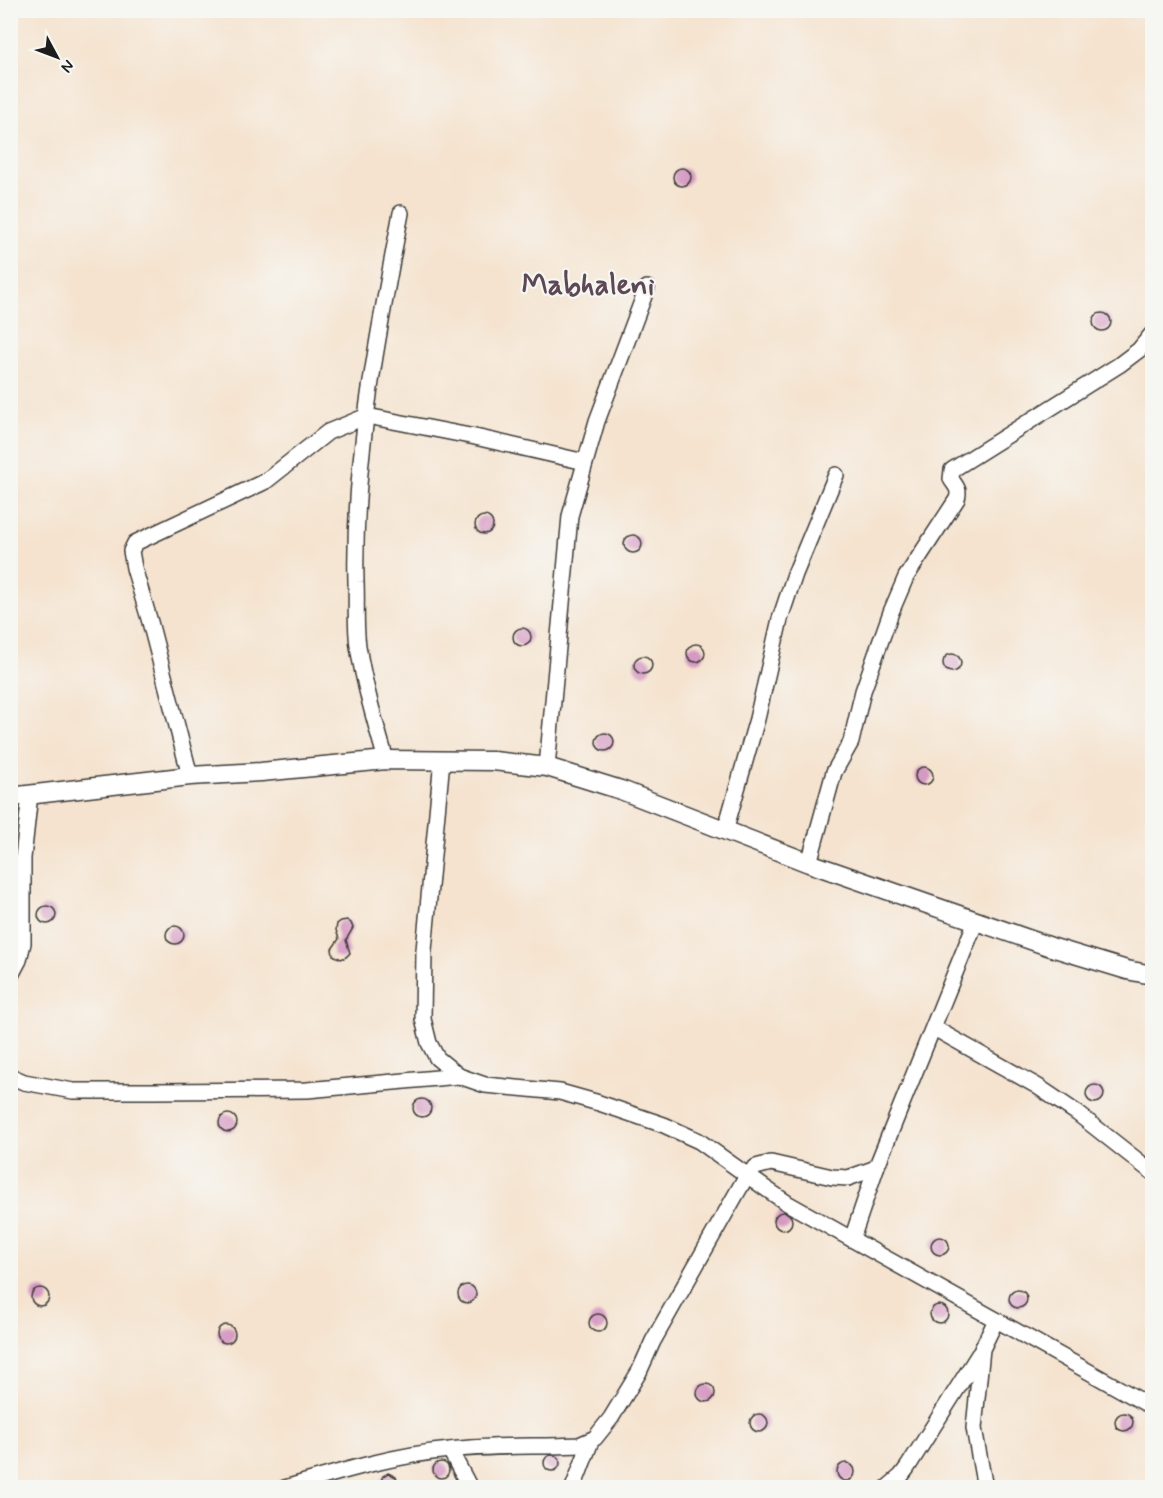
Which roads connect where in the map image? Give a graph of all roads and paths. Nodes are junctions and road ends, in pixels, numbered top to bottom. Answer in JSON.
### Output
{"nodes":[{"id":1,"x":400,"y":213,"type":"dead end"},
{"id":2,"x":647,"y":288,"type":"dead end"},
{"id":3,"x":1152,"y":334,"type":"edge"},
{"id":4,"x":367,"y":416,"type":"junction"},
{"id":5,"x":585,"y":462,"type":"junction"},
{"id":6,"x":836,"y":475,"type":"dead end"},
{"id":7,"x":386,"y":760,"type":"junction"},
{"id":8,"x":442,"y":760,"type":"junction"},
{"id":9,"x":547,"y":767,"type":"junction"},
{"id":10,"x":190,"y":776,"type":"junction"},
{"id":11,"x":30,"y":794,"type":"junction"},
{"id":12,"x":10,"y":797,"type":"edge"},
{"id":13,"x":725,"y":831,"type":"junction"},
{"id":14,"x":809,"y":863,"type":"junction"},
{"id":15,"x":976,"y":921,"type":"junction"},
{"id":16,"x":1152,"y":975,"type":"edge"},
{"id":17,"x":10,"y":977,"type":"edge"},
{"id":18,"x":934,"y":1028,"type":"junction"},
{"id":19,"x":10,"y":1076,"type":"edge"},
{"id":20,"x":459,"y":1076,"type":"junction"},
{"id":21,"x":876,"y":1168,"type":"junction"},
{"id":22,"x":1152,"y":1172,"type":"edge"},
{"id":23,"x":747,"y":1175,"type":"junction"},
{"id":24,"x":852,"y":1239,"type":"junction"},
{"id":25,"x":996,"y":1320,"type":"junction"},
{"id":26,"x":982,"y":1349,"type":"junction"},
{"id":27,"x":1152,"y":1407,"type":"edge"},
{"id":28,"x":591,"y":1441,"type":"junction"},
{"id":29,"x":450,"y":1450,"type":"junction"},
{"id":30,"x":888,"y":1487,"type":"edge"},
{"id":31,"x":285,"y":1488,"type":"edge"},
{"id":32,"x":470,"y":1488,"type":"edge"},
{"id":33,"x":573,"y":1488,"type":"edge"},
{"id":34,"x":985,"y":1488,"type":"edge"}],
"edges":[{"from":1,"to":4,"type":"street"},
{"from":2,"to":5,"type":"street"},
{"from":3,"to":14,"type":"street"},
{"from":4,"to":5,"type":"street"},
{"from":4,"to":7,"type":"street"},
{"from":4,"to":10,"type":"street"},
{"from":5,"to":9,"type":"street"},
{"from":6,"to":13,"type":"street"},
{"from":7,"to":8,"type":"street"},
{"from":7,"to":10,"type":"street"},
{"from":8,"to":9,"type":"street"},
{"from":8,"to":20,"type":"street"},
{"from":9,"to":13,"type":"street"},
{"from":10,"to":11,"type":"street"},
{"from":11,"to":12,"type":"street"},
{"from":11,"to":17,"type":"street"},
{"from":13,"to":14,"type":"street"},
{"from":14,"to":15,"type":"street"},
{"from":15,"to":16,"type":"street"},
{"from":15,"to":18,"type":"street"},
{"from":18,"to":21,"type":"street"},
{"from":18,"to":22,"type":"street"},
{"from":19,"to":20,"type":"street"},
{"from":20,"to":23,"type":"street"},
{"from":21,"to":23,"type":"street"},
{"from":21,"to":24,"type":"street"},
{"from":23,"to":24,"type":"street"},
{"from":23,"to":28,"type":"street"},
{"from":24,"to":25,"type":"street"},
{"from":25,"to":26,"type":"street"},
{"from":25,"to":27,"type":"street"},
{"from":26,"to":30,"type":"street"},
{"from":26,"to":34,"type":"street"},
{"from":28,"to":29,"type":"street"},
{"from":28,"to":33,"type":"street"},
{"from":29,"to":31,"type":"street"},
{"from":29,"to":32,"type":"street"}]}
